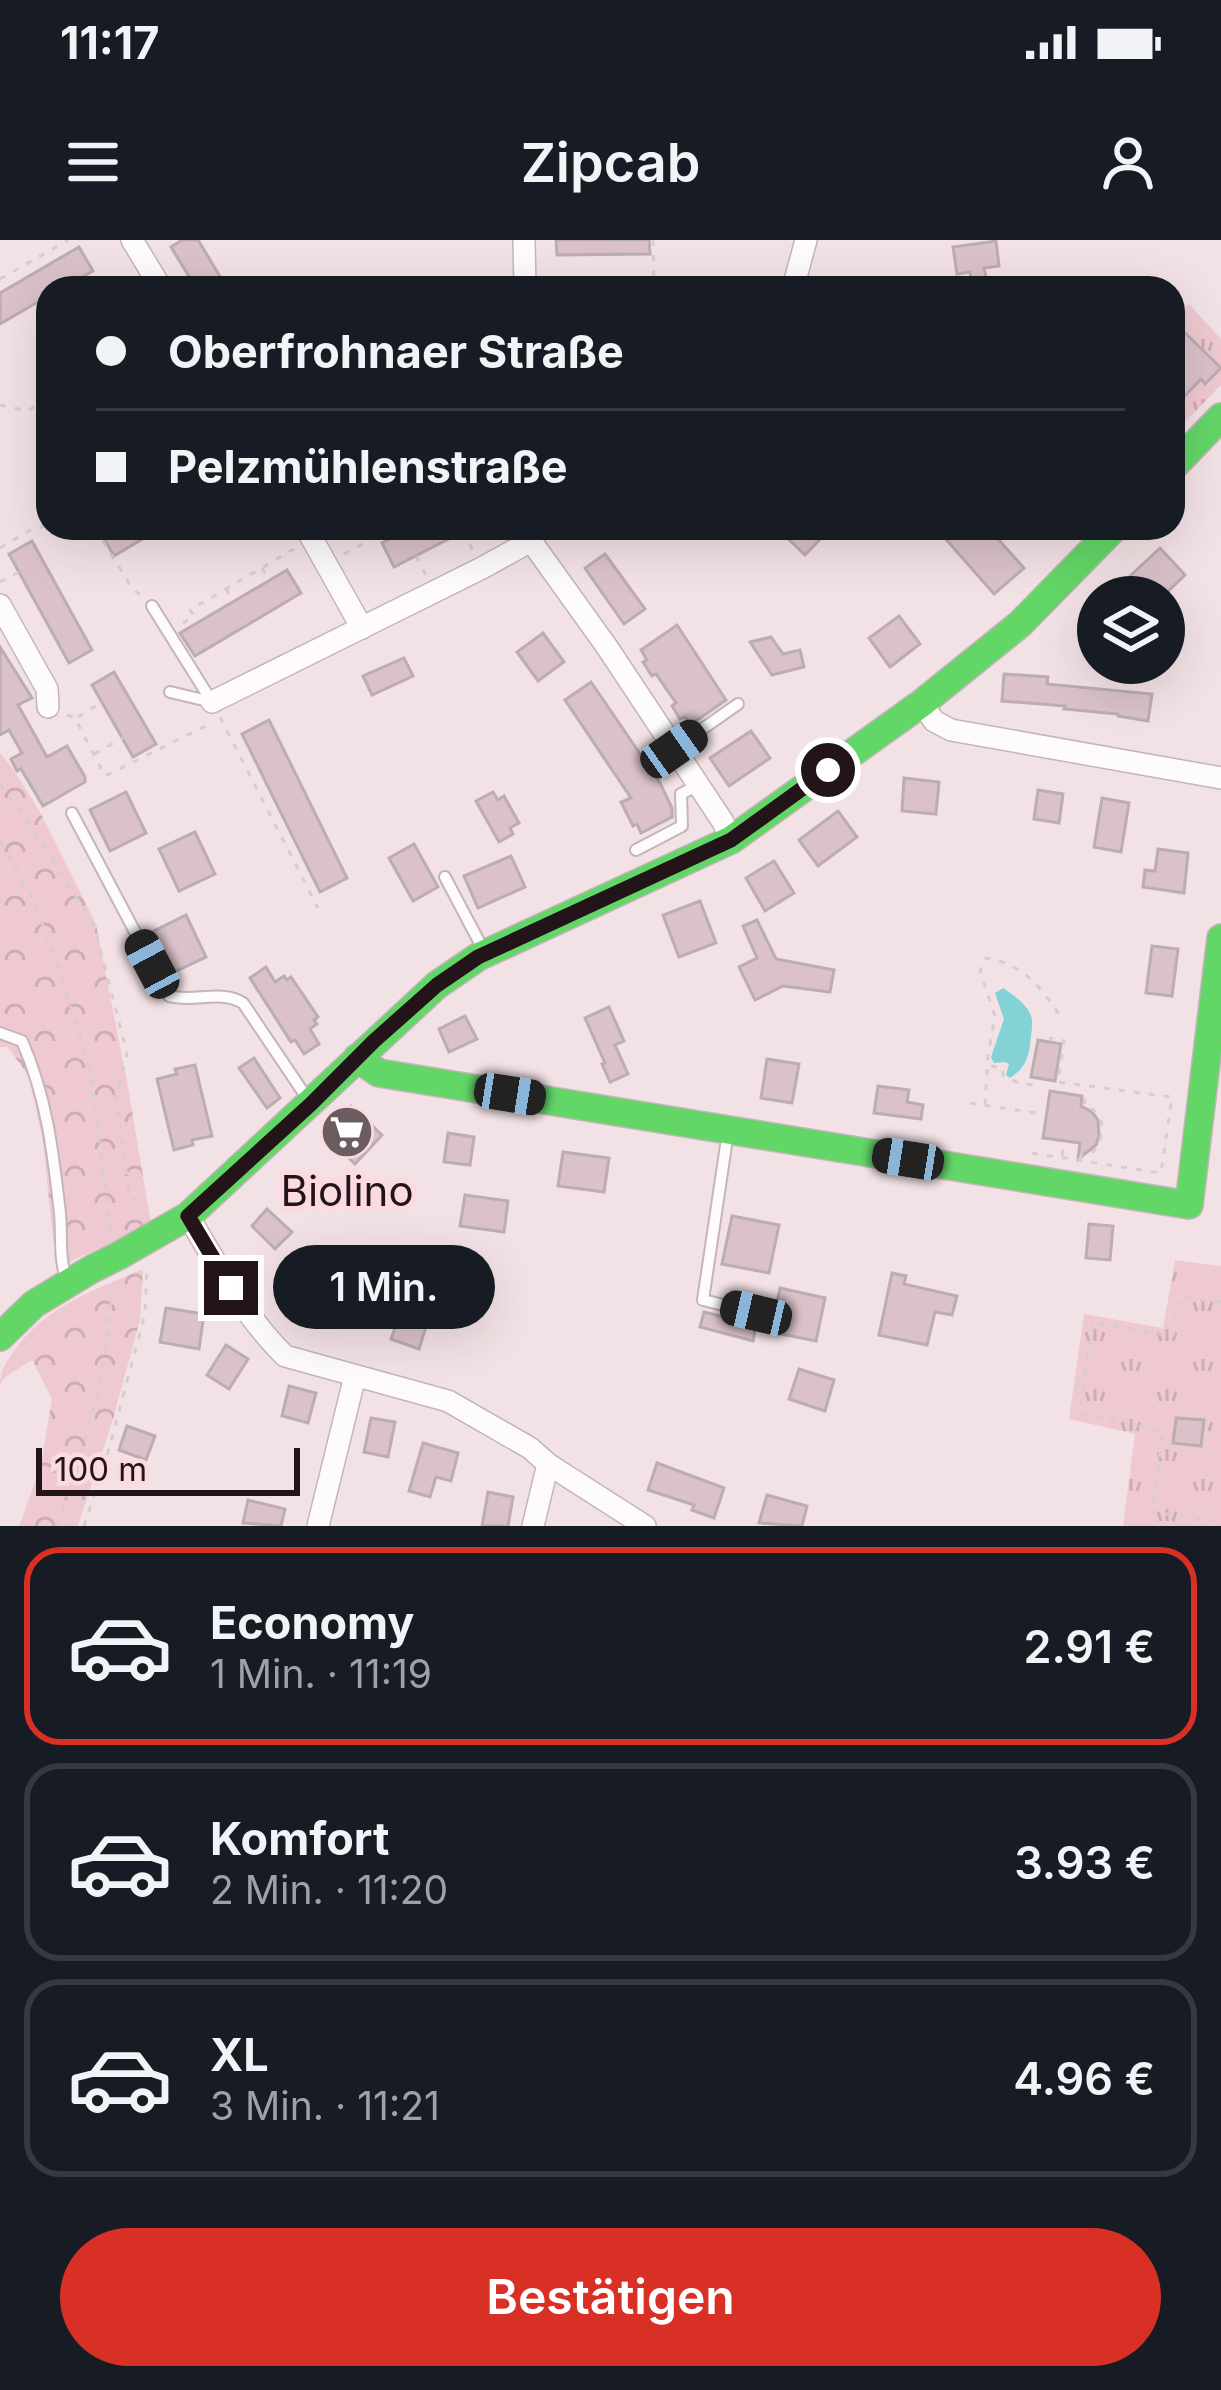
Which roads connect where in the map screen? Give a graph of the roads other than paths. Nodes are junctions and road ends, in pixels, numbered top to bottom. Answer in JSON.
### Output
{"nodes":[{"id":1,"x":132,"y":240,"type":"edge"},
{"id":2,"x":524,"y":240,"type":"edge"},
{"id":3,"x":806,"y":240,"type":"edge"},
{"id":4,"x":154,"y":276,"type":"edge"},
{"id":5,"x":525,"y":276,"type":"edge"},
{"id":6,"x":796,"y":276,"type":"edge"},
{"id":7,"x":1221,"y":417,"type":"edge"},
{"id":8,"x":1185,"y":454,"type":"edge"},
{"id":9,"x":313,"y":540,"type":"edge"},
{"id":10,"x":522,"y":540,"type":"edge"},
{"id":11,"x":534,"y":540,"type":"edge"},
{"id":12,"x":1102,"y":540,"type":"edge"},
{"id":13,"x":0,"y":605,"type":"edge"},
{"id":14,"x":152,"y":606,"type":"road end"},
{"id":15,"x":362,"y":628,"type":"junction"},
{"id":16,"x":170,"y":692,"type":"dead end"},
{"id":17,"x":212,"y":702,"type":"junction"},
{"id":18,"x":738,"y":704,"type":"dead end"},
{"id":19,"x":922,"y":704,"type":"junction"},
{"id":20,"x":48,"y":707,"type":"road end"},
{"id":21,"x":674,"y":749,"type":"junction"},
{"id":22,"x":1221,"y":778,"type":"edge"},
{"id":23,"x":698,"y":785,"type":"junction"},
{"id":24,"x":72,"y":813,"type":"dead end"},
{"id":25,"x":731,"y":840,"type":"junction"},
{"id":26,"x":636,"y":850,"type":"dead end"},
{"id":27,"x":445,"y":877,"type":"dead end"},
{"id":28,"x":1221,"y":938,"type":"edge"},
{"id":29,"x":485,"y":954,"type":"junction"},
{"id":30,"x":0,"y":1033,"type":"edge"},
{"id":31,"x":357,"y":1058,"type":"junction"},
{"id":32,"x":311,"y":1104,"type":"junction"},
{"id":33,"x":728,"y":1130,"type":"junction"},
{"id":34,"x":188,"y":1216,"type":"junction"},
{"id":35,"x":101,"y":1264,"type":"junction"},
{"id":36,"x":0,"y":1295,"type":"edge"},
{"id":37,"x":756,"y":1313,"type":"dead end"},
{"id":38,"x":23,"y":1314,"type":"junction"},
{"id":39,"x":0,"y":1337,"type":"edge"},
{"id":40,"x":356,"y":1376,"type":"junction"},
{"id":41,"x":548,"y":1464,"type":"junction"},
{"id":42,"x":318,"y":1526,"type":"edge"},
{"id":43,"x":532,"y":1526,"type":"edge"},
{"id":44,"x":645,"y":1526,"type":"edge"}],
"edges":[{"from":1,"to":4,"type":"street"},
{"from":2,"to":5,"type":"street"},
{"from":3,"to":6,"type":"street"},
{"from":7,"to":8,"type":"main road"},
{"from":9,"to":15,"type":"street"},
{"from":10,"to":15,"type":"street"},
{"from":11,"to":21,"type":"street"},
{"from":12,"to":19,"type":"main road"},
{"from":13,"to":20,"type":"street"},
{"from":14,"to":17,"type":"lane"},
{"from":15,"to":17,"type":"street"},
{"from":16,"to":17,"type":"lane"},
{"from":18,"to":21,"type":"lane"},
{"from":19,"to":22,"type":"street"},
{"from":19,"to":25,"type":"main road"},
{"from":21,"to":23,"type":"street"},
{"from":23,"to":25,"type":"street"},
{"from":23,"to":26,"type":"lane"},
{"from":24,"to":32,"type":"lane"},
{"from":25,"to":29,"type":"main road"},
{"from":27,"to":29,"type":"lane"},
{"from":28,"to":33,"type":"main road"},
{"from":29,"to":31,"type":"main road"},
{"from":30,"to":35,"type":"lane"},
{"from":31,"to":32,"type":"main road"},
{"from":31,"to":33,"type":"main road"},
{"from":32,"to":34,"type":"main road"},
{"from":33,"to":37,"type":"lane"},
{"from":34,"to":35,"type":"main road"},
{"from":34,"to":40,"type":"street"},
{"from":35,"to":38,"type":"main road"},
{"from":36,"to":38,"type":"main road"},
{"from":38,"to":39,"type":"main road"},
{"from":40,"to":41,"type":"street"},
{"from":40,"to":42,"type":"street"},
{"from":41,"to":43,"type":"street"},
{"from":41,"to":44,"type":"street"}]}
